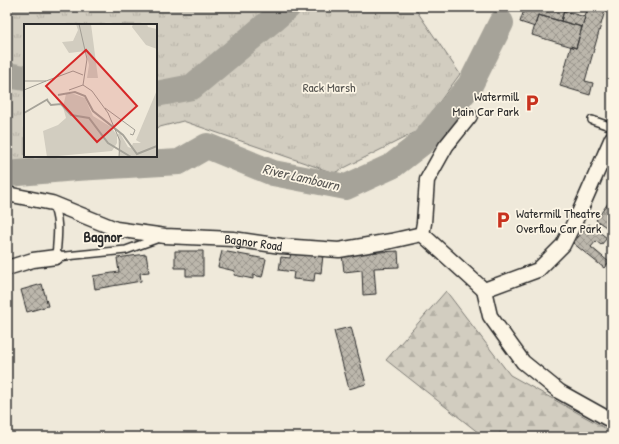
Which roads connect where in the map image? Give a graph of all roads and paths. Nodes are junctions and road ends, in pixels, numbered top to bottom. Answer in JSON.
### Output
{"nodes":[{"id":1,"x":470,"y":116,"type":"dead end"},
{"id":2,"x":592,"y":120,"type":"dead end"},
{"id":3,"x":612,"y":127,"type":"edge"},
{"id":4,"x":612,"y":138,"type":"edge"},
{"id":5,"x":7,"y":194,"type":"edge"},
{"id":6,"x":52,"y":203,"type":"junction"},
{"id":7,"x":422,"y":234,"type":"junction"},
{"id":8,"x":165,"y":236,"type":"junction"},
{"id":9,"x":56,"y":257,"type":"junction"},
{"id":10,"x":7,"y":268,"type":"edge"},
{"id":11,"x":484,"y":290,"type":"junction"},
{"id":12,"x":612,"y":421,"type":"edge"}],
"edges":[{"from":1,"to":7,"type":"street"},
{"from":2,"to":3,"type":"lane"},
{"from":4,"to":11,"type":"street"},
{"from":5,"to":6,"type":"street","name":"Bagnor Road"},
{"from":6,"to":8,"type":"street","name":"Bagnor Road"},
{"from":6,"to":9,"type":"lane"},
{"from":7,"to":8,"type":"street","name":"Bagnor Road"},
{"from":7,"to":11,"type":"street"},
{"from":8,"to":9,"type":"lane"},
{"from":9,"to":10,"type":"street"},
{"from":11,"to":12,"type":"street"}]}
